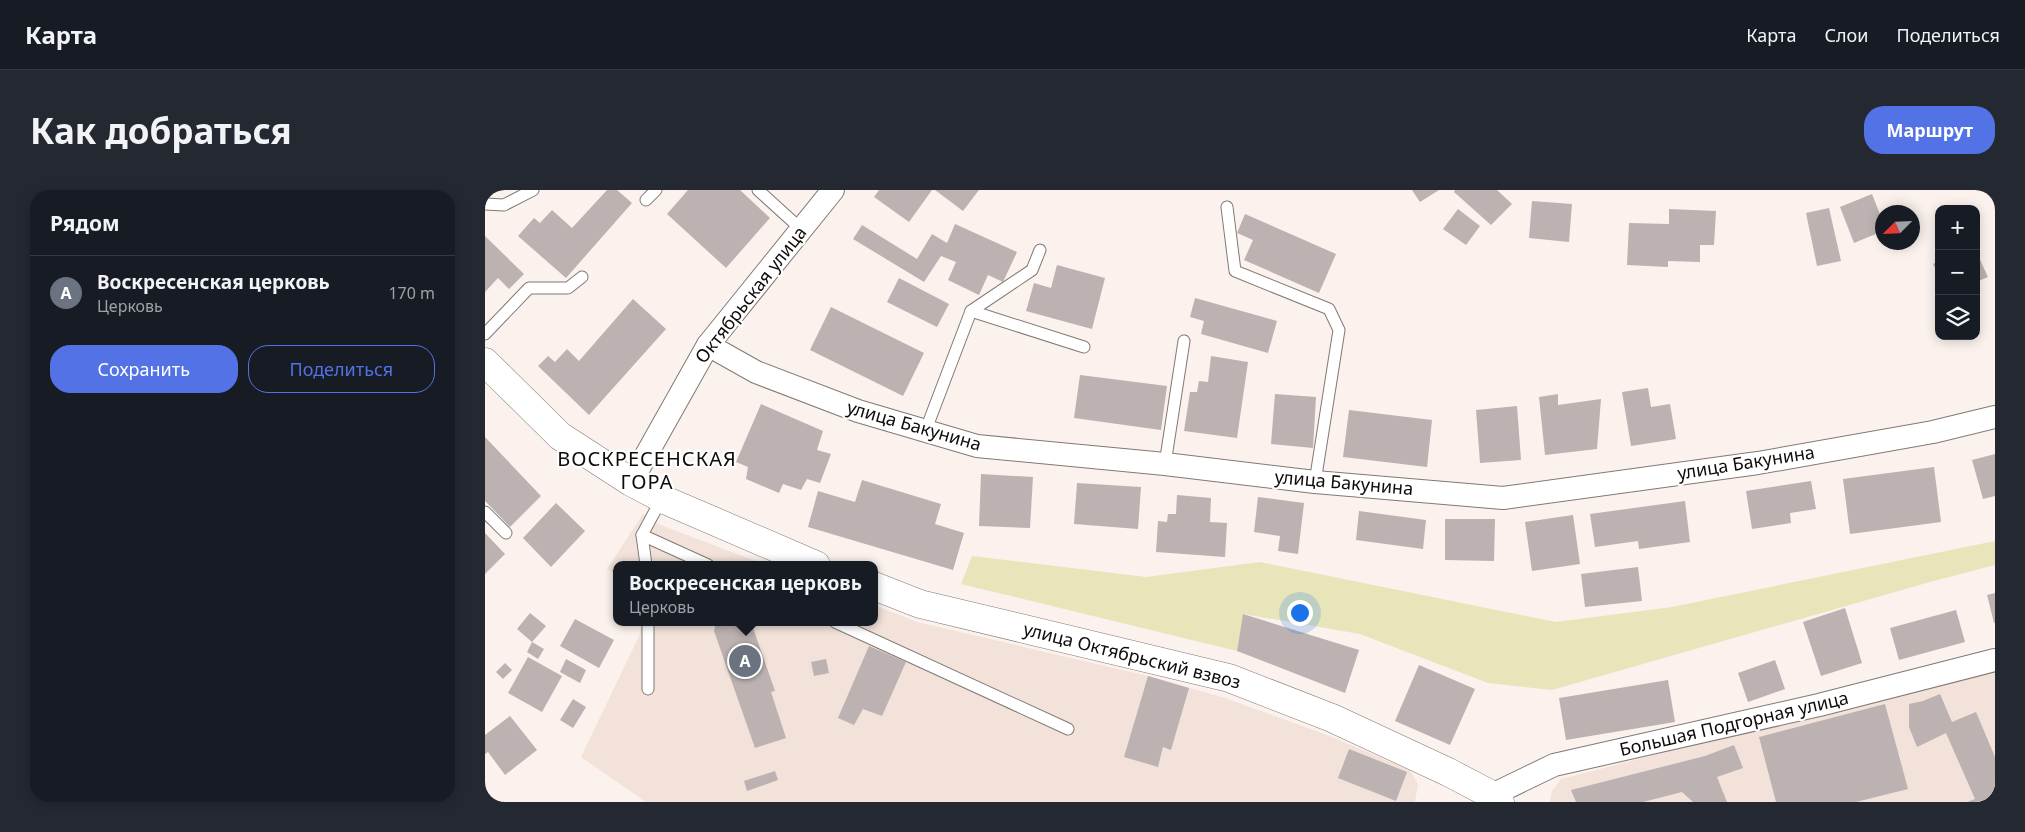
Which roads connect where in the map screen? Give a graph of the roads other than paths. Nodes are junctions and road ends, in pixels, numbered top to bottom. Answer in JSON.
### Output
{"nodes":[{"id":1,"x":533,"y":190,"type":"edge"},
{"id":2,"x":656,"y":190,"type":"edge"},
{"id":3,"x":758,"y":190,"type":"edge"},
{"id":4,"x":833,"y":190,"type":"edge"},
{"id":5,"x":646,"y":200,"type":"dead end"},
{"id":6,"x":485,"y":204,"type":"edge"},
{"id":7,"x":1227,"y":206,"type":"dead end"},
{"id":8,"x":801,"y":229,"type":"junction"},
{"id":9,"x":1040,"y":250,"type":"dead end"},
{"id":10,"x":583,"y":277,"type":"dead end"},
{"id":11,"x":971,"y":311,"type":"junction"},
{"id":12,"x":485,"y":334,"type":"edge"},
{"id":13,"x":1184,"y":341,"type":"dead end"},
{"id":14,"x":708,"y":345,"type":"junction"},
{"id":15,"x":1084,"y":347,"type":"dead end"},
{"id":16,"x":488,"y":370,"type":"edge"},
{"id":17,"x":1995,"y":417,"type":"edge"},
{"id":18,"x":925,"y":432,"type":"junction"},
{"id":19,"x":1165,"y":464,"type":"junction"},
{"id":20,"x":631,"y":482,"type":"junction"},
{"id":21,"x":1315,"y":482,"type":"junction"},
{"id":22,"x":662,"y":498,"type":"junction"},
{"id":23,"x":485,"y":512,"type":"edge"},
{"id":24,"x":506,"y":533,"type":"dead end"},
{"id":25,"x":643,"y":535,"type":"junction"},
{"id":26,"x":646,"y":561,"type":"edge"},
{"id":27,"x":699,"y":561,"type":"edge"},
{"id":28,"x":807,"y":561,"type":"edge"},
{"id":29,"x":878,"y":588,"type":"edge"},
{"id":30,"x":648,"y":626,"type":"edge"},
{"id":31,"x":844,"y":626,"type":"edge"},
{"id":32,"x":1995,"y":660,"type":"edge"},
{"id":33,"x":649,"y":689,"type":"dead end"},
{"id":34,"x":1068,"y":729,"type":"dead end"},
{"id":35,"x":1490,"y":800,"type":"edge"}],
"edges":[{"from":1,"to":6,"type":"lane"},
{"from":2,"to":5,"type":"lane"},
{"from":3,"to":8,"type":"lane"},
{"from":4,"to":8,"type":"street","name":"Октябрьская улица"},
{"from":7,"to":21,"type":"lane"},
{"from":8,"to":14,"type":"street","name":"Октябрьская улица"},
{"from":9,"to":11,"type":"lane"},
{"from":10,"to":12,"type":"lane"},
{"from":11,"to":15,"type":"lane"},
{"from":11,"to":18,"type":"lane"},
{"from":13,"to":19,"type":"lane"},
{"from":14,"to":18,"type":"street","name":"улица Бакунина"},
{"from":14,"to":20,"type":"street","name":"Октябрьская улица"},
{"from":16,"to":20,"type":"street"},
{"from":17,"to":21,"type":"street","name":"улица Бакунина"},
{"from":18,"to":19,"type":"street","name":"улица Бакунина"},
{"from":19,"to":21,"type":"street","name":"улица Бакунина"},
{"from":20,"to":22,"type":"street"},
{"from":22,"to":25,"type":"lane"},
{"from":22,"to":28,"type":"street"},
{"from":23,"to":24,"type":"lane"},
{"from":25,"to":26,"type":"lane"},
{"from":25,"to":27,"type":"lane"},
{"from":29,"to":35,"type":"street","name":"улица Октябрьский взвоз"},
{"from":30,"to":33,"type":"lane"},
{"from":31,"to":34,"type":"lane"},
{"from":32,"to":35,"type":"street","name":"Большая Подгорная улица"}]}
